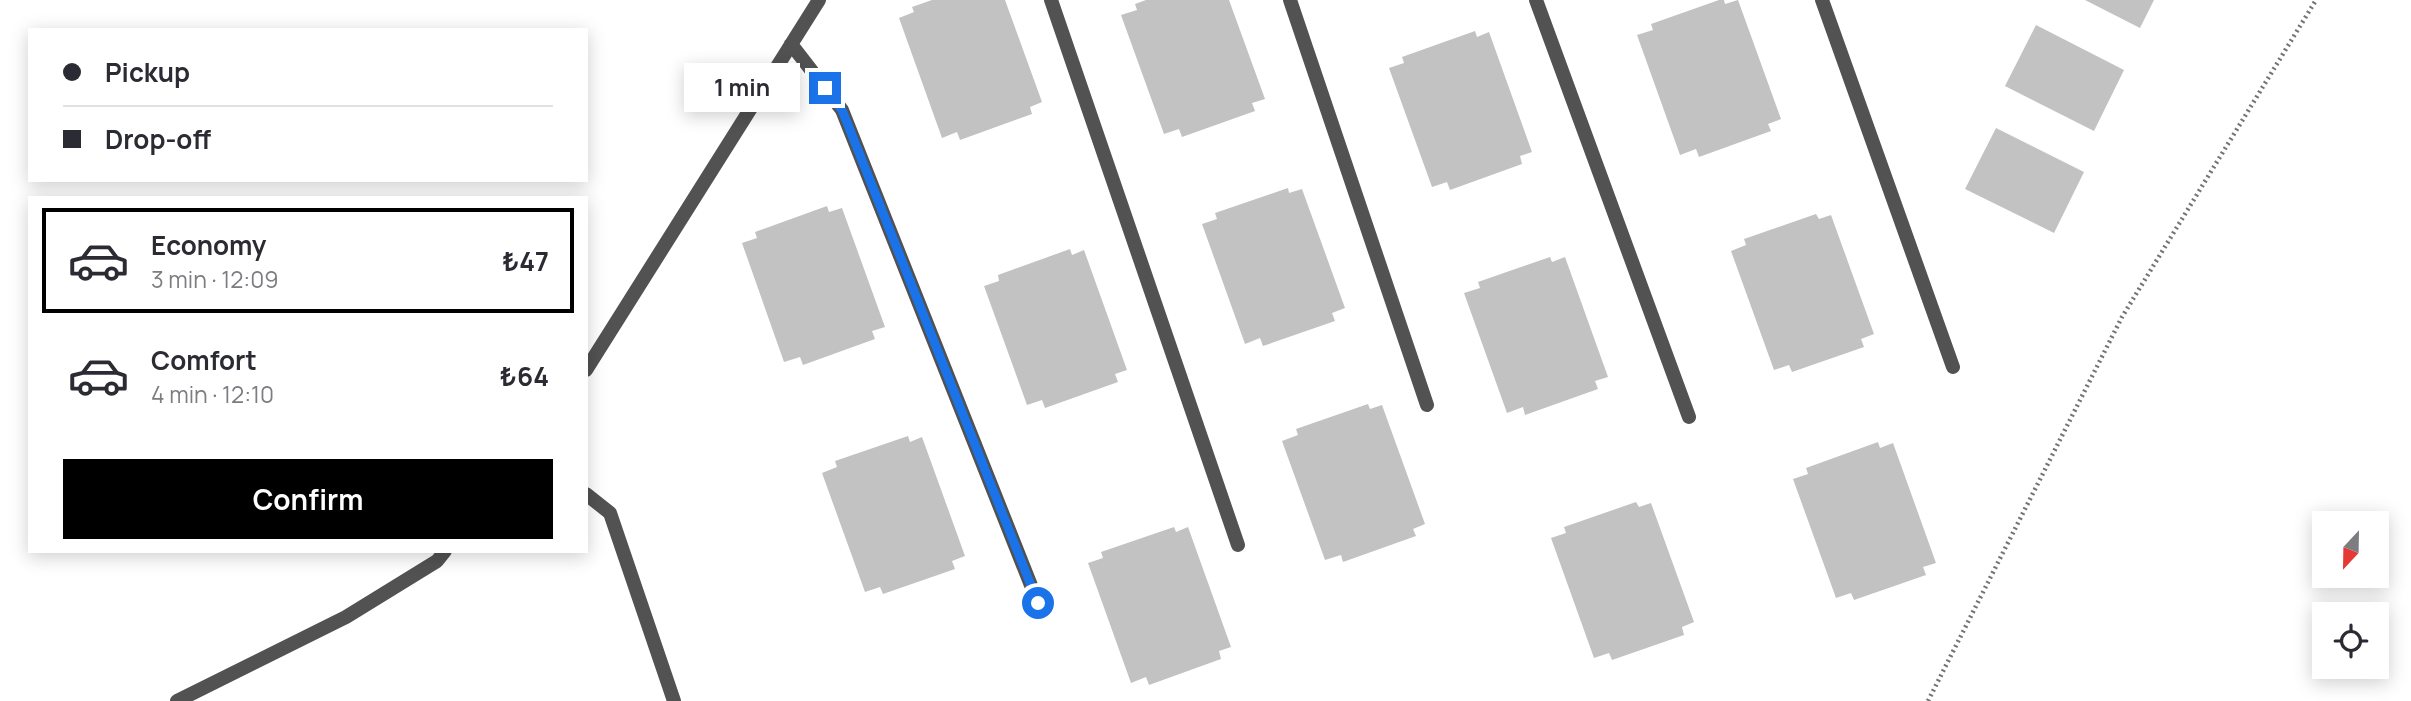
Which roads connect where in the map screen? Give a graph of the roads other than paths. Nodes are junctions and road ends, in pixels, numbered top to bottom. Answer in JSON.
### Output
{"nodes":[{"id":1,"x":819,"y":0,"type":"edge"},
{"id":2,"x":1051,"y":0,"type":"edge"},
{"id":3,"x":1290,"y":0,"type":"edge"},
{"id":4,"x":1536,"y":0,"type":"edge"},
{"id":5,"x":1822,"y":0,"type":"edge"},
{"id":6,"x":791,"y":44,"type":"junction"},
{"id":7,"x":588,"y":367,"type":"edge"},
{"id":8,"x":1953,"y":367,"type":"dead end"},
{"id":9,"x":1427,"y":405,"type":"dead end"},
{"id":10,"x":1689,"y":417,"type":"dead end"},
{"id":11,"x":588,"y":496,"type":"edge"},
{"id":12,"x":1238,"y":545,"type":"dead end"},
{"id":13,"x":443,"y":553,"type":"edge"},
{"id":14,"x":1038,"y":603,"type":"dead end"},
{"id":15,"x":177,"y":701,"type":"edge"},
{"id":16,"x":674,"y":701,"type":"edge"}],
"edges":[{"from":1,"to":6,"type":"street"},
{"from":2,"to":12,"type":"street"},
{"from":3,"to":9,"type":"street"},
{"from":4,"to":10,"type":"street"},
{"from":5,"to":8,"type":"street"},
{"from":6,"to":7,"type":"street"},
{"from":6,"to":14,"type":"street"},
{"from":11,"to":16,"type":"street"},
{"from":13,"to":15,"type":"street"}]}
